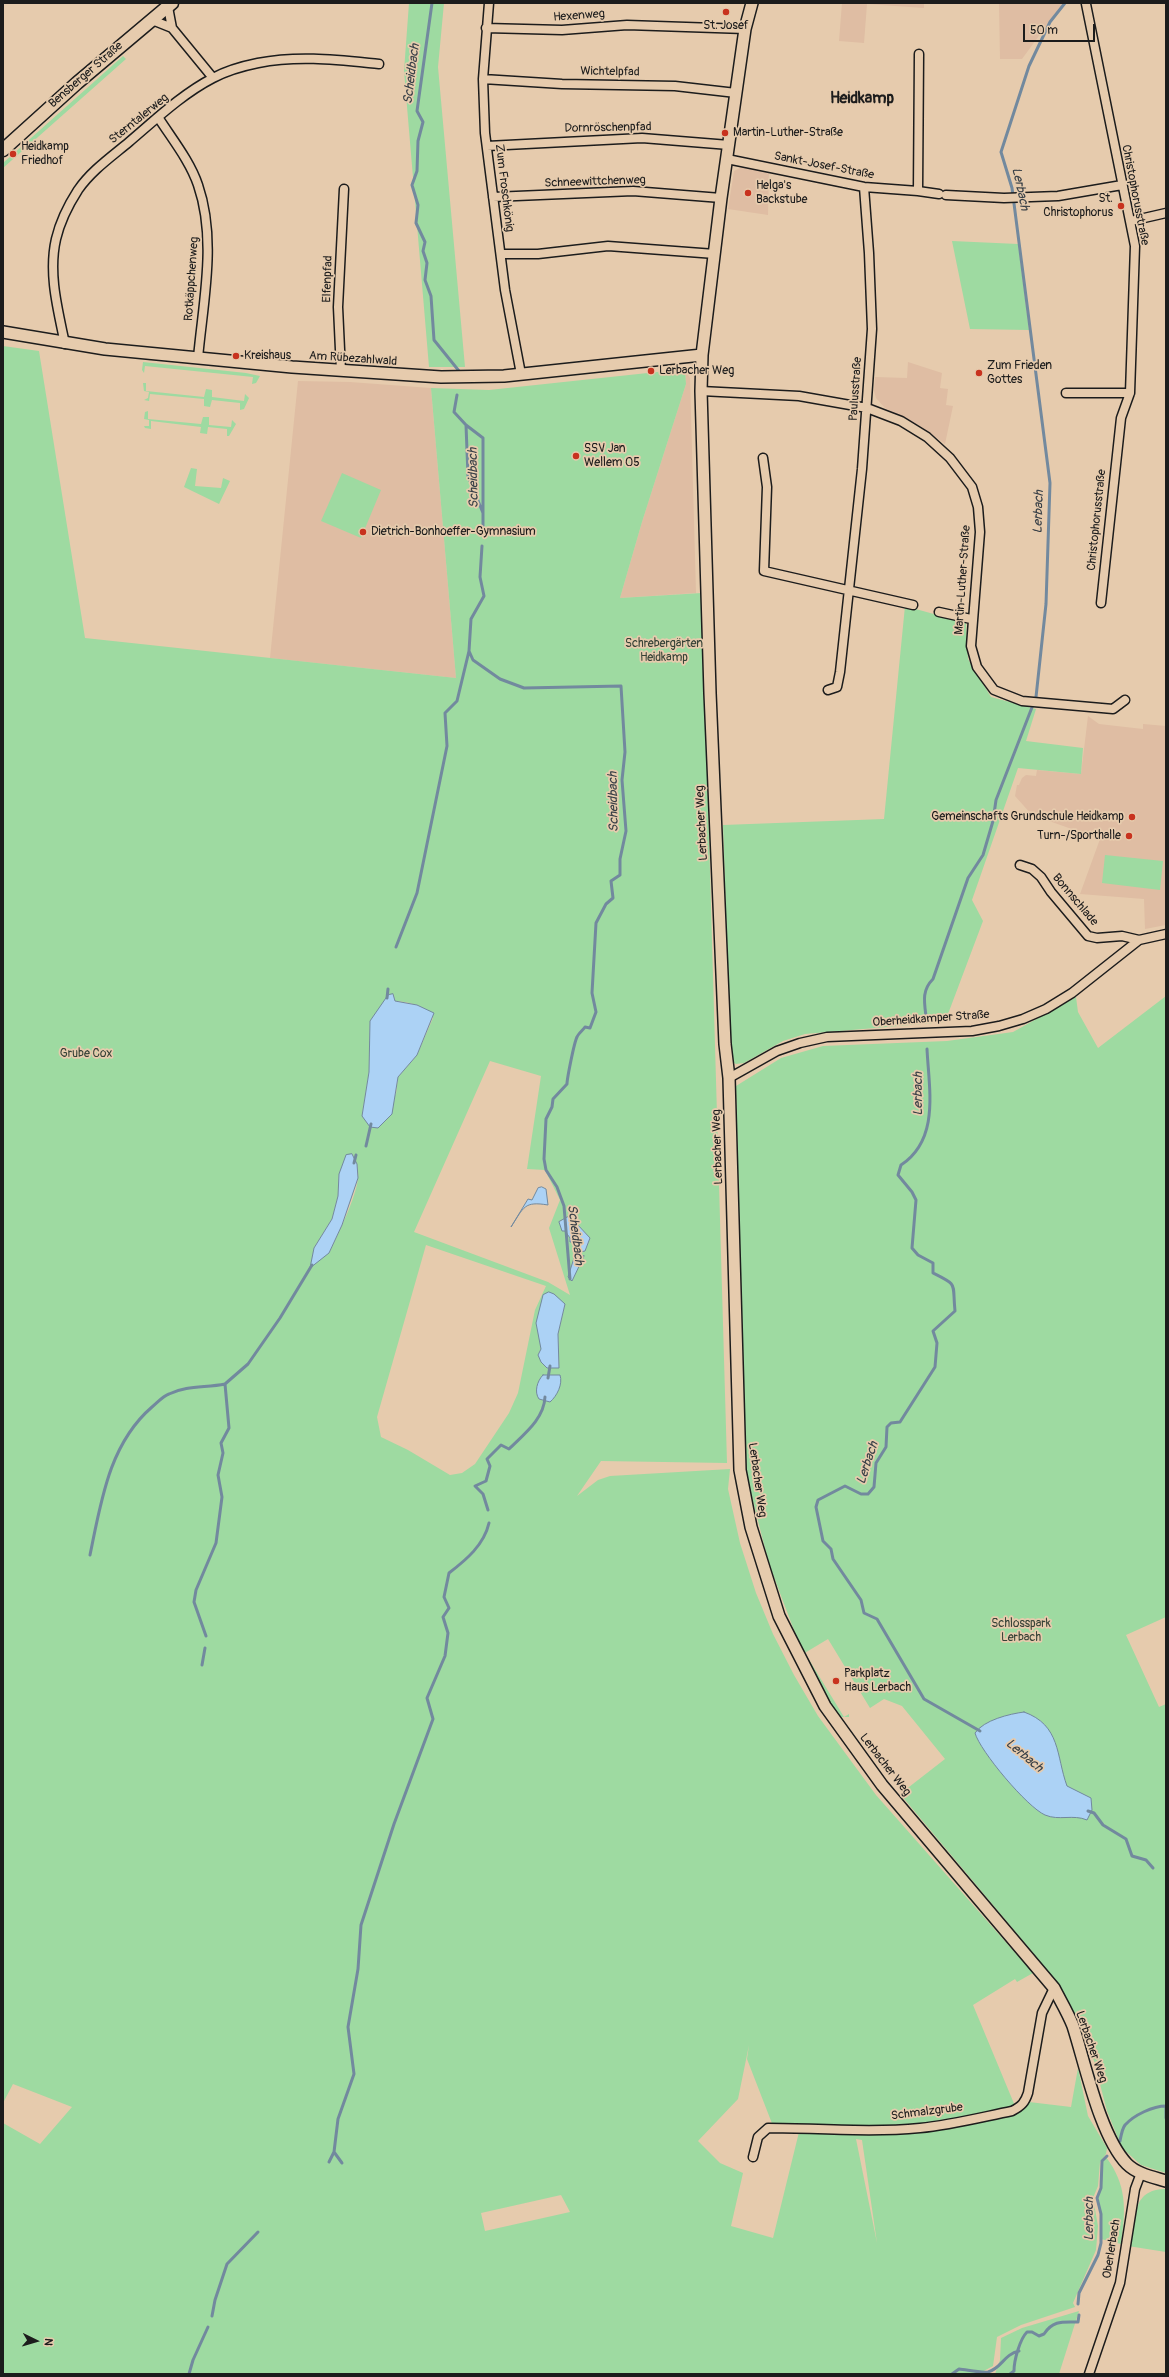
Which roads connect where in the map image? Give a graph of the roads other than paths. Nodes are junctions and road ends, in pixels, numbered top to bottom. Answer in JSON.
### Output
{"nodes":[{"id":1,"x":489,"y":3,"type":"edge"},
{"id":2,"x":752,"y":3,"type":"edge"},
{"id":3,"x":1086,"y":4,"type":"dead end"},
{"id":4,"x":170,"y":5,"type":"edge"},
{"id":5,"x":152,"y":20,"type":"junction"},
{"id":6,"x":172,"y":28,"type":"junction"},
{"id":7,"x":486,"y":28,"type":"junction"},
{"id":8,"x":745,"y":28,"type":"junction"},
{"id":9,"x":919,"y":54,"type":"dead end"},
{"id":10,"x":379,"y":64,"type":"dead end"},
{"id":11,"x":213,"y":78,"type":"junction"},
{"id":12,"x":483,"y":79,"type":"junction"},
{"id":13,"x":736,"y":93,"type":"junction"},
{"id":14,"x":158,"y":117,"type":"junction"},
{"id":15,"x":729,"y":145,"type":"junction"},
{"id":16,"x":486,"y":146,"type":"junction"},
{"id":17,"x":3,"y":150,"type":"edge"},
{"id":18,"x":727,"y":159,"type":"junction"},
{"id":19,"x":1122,"y":185,"type":"junction"},
{"id":20,"x":864,"y":186,"type":"junction"},
{"id":21,"x":344,"y":189,"type":"dead end"},
{"id":22,"x":918,"y":191,"type":"junction"},
{"id":23,"x":493,"y":197,"type":"junction"},
{"id":24,"x":721,"y":198,"type":"junction"},
{"id":25,"x":1166,"y":213,"type":"edge"},
{"id":26,"x":1131,"y":221,"type":"junction"},
{"id":27,"x":501,"y":254,"type":"junction"},
{"id":28,"x":715,"y":254,"type":"junction"},
{"id":29,"x":3,"y":332,"type":"edge"},
{"id":30,"x":65,"y":344,"type":"junction"},
{"id":31,"x":702,"y":355,"type":"junction"},
{"id":32,"x":198,"y":358,"type":"junction"},
{"id":33,"x":520,"y":369,"type":"junction"},
{"id":34,"x":341,"y":371,"type":"junction"},
{"id":35,"x":702,"y":391,"type":"junction"},
{"id":36,"x":1066,"y":393,"type":"dead end"},
{"id":37,"x":1130,"y":394,"type":"junction"},
{"id":38,"x":867,"y":408,"type":"junction"},
{"id":39,"x":763,"y":458,"type":"dead end"},
{"id":40,"x":849,"y":592,"type":"junction"},
{"id":41,"x":1100,"y":603,"type":"dead end"},
{"id":42,"x":913,"y":605,"type":"dead end"},
{"id":43,"x":939,"y":612,"type":"dead end"},
{"id":44,"x":971,"y":619,"type":"junction"},
{"id":45,"x":828,"y":690,"type":"dead end"},
{"id":46,"x":1125,"y":700,"type":"dead end"},
{"id":47,"x":1020,"y":865,"type":"dead end"},
{"id":48,"x":1166,"y":934,"type":"edge"},
{"id":49,"x":1139,"y":940,"type":"junction"},
{"id":50,"x":729,"y":1078,"type":"junction"},
{"id":51,"x":1054,"y":1988,"type":"junction"},
{"id":52,"x":753,"y":2157,"type":"dead end"},
{"id":53,"x":1141,"y":2173,"type":"junction"},
{"id":54,"x":1166,"y":2181,"type":"edge"},
{"id":55,"x":1089,"y":2374,"type":"edge"}],
"edges":[{"from":1,"to":7,"type":"street","name":"Zum Froschkönig"},
{"from":2,"to":8,"type":"street","name":"Lerbacher Weg"},
{"from":3,"to":19,"type":"street","name":"Christophorusstraße"},
{"from":4,"to":5,"type":"main road","name":"Bensberger Straße"},
{"from":4,"to":6,"type":"street"},
{"from":5,"to":6,"type":"street"},
{"from":5,"to":17,"type":"main road","name":"Bensberger Straße"},
{"from":6,"to":11,"type":"street"},
{"from":7,"to":8,"type":"street","name":"Hexenweg"},
{"from":7,"to":12,"type":"street","name":"Zum Froschkönig"},
{"from":8,"to":13,"type":"street","name":"Lerbacher Weg"},
{"from":9,"to":22,"type":"street"},
{"from":10,"to":11,"type":"street","name":"Sterntalerweg"},
{"from":11,"to":14,"type":"street","name":"Sterntalerweg"},
{"from":12,"to":13,"type":"street","name":"Wichtelpfad"},
{"from":12,"to":16,"type":"street","name":"Zum Froschkönig"},
{"from":13,"to":15,"type":"street","name":"Lerbacher Weg"},
{"from":14,"to":30,"type":"street","name":"Sterntalerweg"},
{"from":14,"to":32,"type":"street","name":"Rotkäppchenweg"},
{"from":15,"to":16,"type":"street","name":"Dornröschenpfad"},
{"from":15,"to":18,"type":"street","name":"Lerbacher Weg"},
{"from":16,"to":23,"type":"street","name":"Zum Froschkönig"},
{"from":18,"to":20,"type":"street","name":"Sankt-Josef-Straße"},
{"from":18,"to":24,"type":"street","name":"Lerbacher Weg"},
{"from":19,"to":22,"type":"street","name":"Sankt-Josef-Straße"},
{"from":19,"to":26,"type":"street","name":"Christophorusstraße"},
{"from":20,"to":22,"type":"street","name":"Sankt-Josef-Straße"},
{"from":20,"to":38,"type":"street","name":"Paulusstraße"},
{"from":21,"to":34,"type":"street","name":"Elfenpfad"},
{"from":23,"to":24,"type":"street","name":"Schneewittchenweg"},
{"from":23,"to":27,"type":"street","name":"Zum Froschkönig"},
{"from":24,"to":28,"type":"street","name":"Lerbacher Weg"},
{"from":25,"to":26,"type":"street"},
{"from":26,"to":37,"type":"street","name":"Christophorusstraße"},
{"from":27,"to":28,"type":"street"},
{"from":27,"to":33,"type":"street","name":"Zum Froschkönig"},
{"from":28,"to":31,"type":"street","name":"Lerbacher Weg"},
{"from":29,"to":30,"type":"street","name":"Am Rübezahlwald"},
{"from":30,"to":32,"type":"street","name":"Am Rübezahlwald"},
{"from":31,"to":33,"type":"street","name":"Am Rübezahlwald"},
{"from":31,"to":35,"type":"street","name":"Lerbacher Weg"},
{"from":32,"to":34,"type":"street","name":"Am Rübezahlwald"},
{"from":33,"to":34,"type":"street","name":"Am Rübezahlwald"},
{"from":35,"to":38,"type":"street","name":"Martin-Luther-Straße"},
{"from":35,"to":50,"type":"street","name":"Lerbacher Weg"},
{"from":36,"to":37,"type":"street"},
{"from":37,"to":41,"type":"street","name":"Christophorusstraße"},
{"from":38,"to":40,"type":"street","name":"Paulusstraße"},
{"from":38,"to":44,"type":"street","name":"Martin-Luther-Straße"},
{"from":39,"to":40,"type":"street"},
{"from":40,"to":42,"type":"street"},
{"from":40,"to":45,"type":"street","name":"Paulusstraße"},
{"from":43,"to":44,"type":"street"},
{"from":44,"to":46,"type":"street","name":"Martin-Luther-Straße"},
{"from":47,"to":49,"type":"street","name":"Bonnschlade"},
{"from":48,"to":49,"type":"street","name":"Oberheidkamper Straße"},
{"from":49,"to":50,"type":"street","name":"Oberheidkamper Straße"},
{"from":50,"to":51,"type":"street","name":"Lerbacher Weg"},
{"from":51,"to":52,"type":"street","name":"Schmalzgrube"},
{"from":51,"to":53,"type":"street","name":"Lerbacher Weg"},
{"from":53,"to":54,"type":"street"},
{"from":53,"to":55,"type":"street","name":"Oberlerbach"}]}
